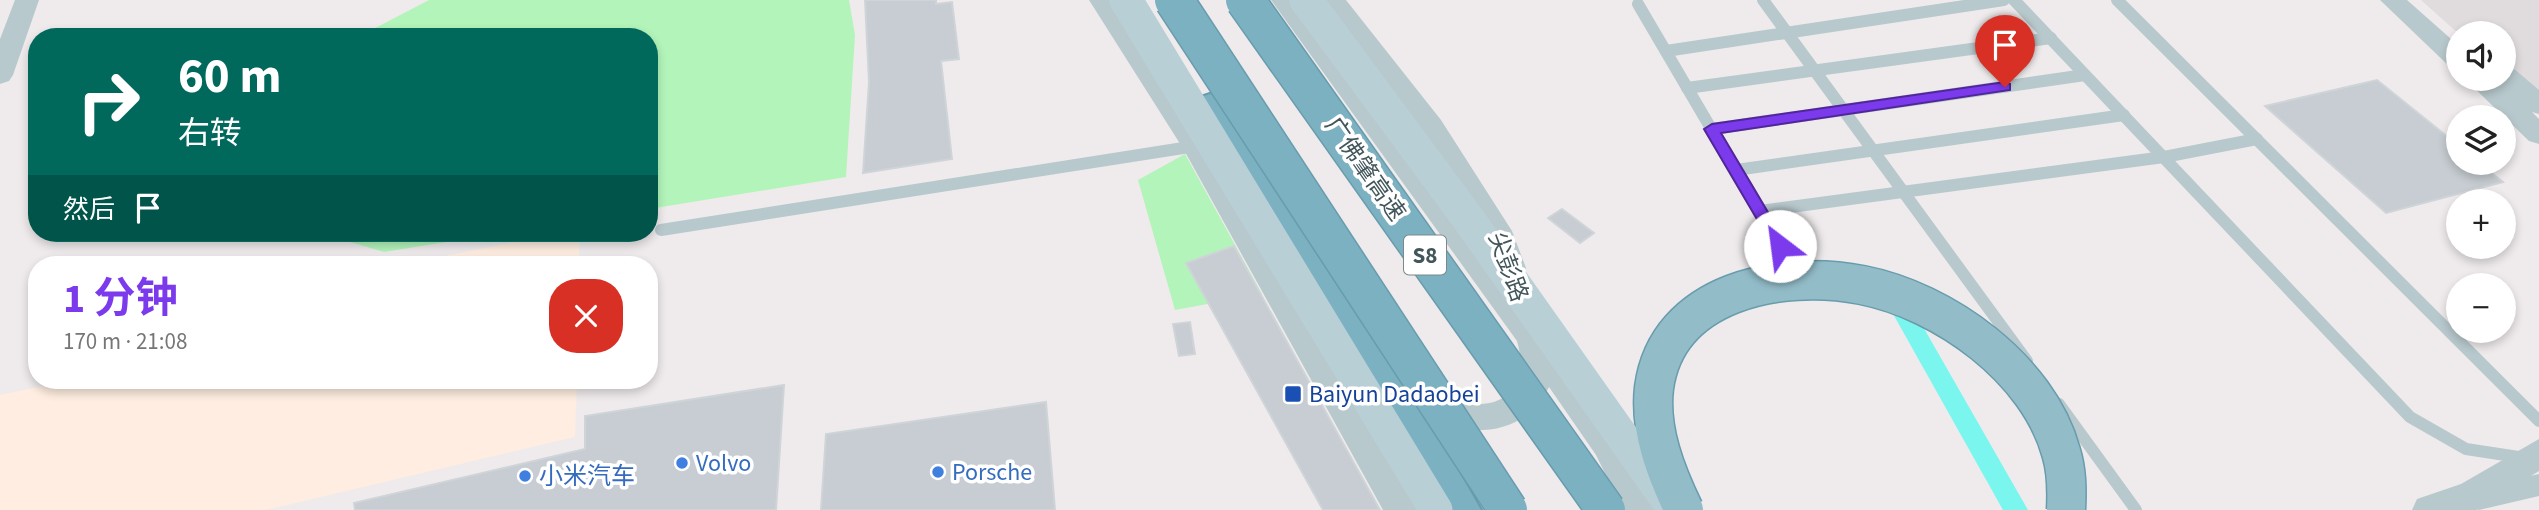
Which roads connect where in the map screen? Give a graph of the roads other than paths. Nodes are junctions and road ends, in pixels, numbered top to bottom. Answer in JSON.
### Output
{"nodes":[{"id":1,"x":7,"y":0,"type":"edge"},
{"id":2,"x":27,"y":0,"type":"edge"},
{"id":3,"x":1101,"y":0,"type":"edge"},
{"id":4,"x":1126,"y":0,"type":"edge"},
{"id":5,"x":1144,"y":0,"type":"edge"},
{"id":6,"x":1174,"y":0,"type":"edge"},
{"id":7,"x":1245,"y":0,"type":"edge"},
{"id":8,"x":1283,"y":0,"type":"edge"},
{"id":9,"x":1306,"y":0,"type":"edge"},
{"id":10,"x":1334,"y":0,"type":"edge"},
{"id":11,"x":1763,"y":0,"type":"edge"},
{"id":12,"x":2004,"y":0,"type":"edge"},
{"id":13,"x":2014,"y":0,"type":"edge"},
{"id":14,"x":2117,"y":0,"type":"edge"},
{"id":15,"x":2392,"y":0,"type":"edge"},
{"id":16,"x":2422,"y":0,"type":"edge"},
{"id":17,"x":1638,"y":4,"type":"dead end"},
{"id":18,"x":0,"y":19,"type":"edge"},
{"id":19,"x":2446,"y":21,"type":"edge"},
{"id":20,"x":1787,"y":33,"type":"junction"},
{"id":21,"x":2051,"y":38,"type":"junction"},
{"id":22,"x":2446,"y":49,"type":"edge"},
{"id":23,"x":1666,"y":51,"type":"junction"},
{"id":24,"x":1815,"y":71,"type":"junction"},
{"id":25,"x":0,"y":75,"type":"edge"},
{"id":26,"x":2085,"y":75,"type":"junction"},
{"id":27,"x":2516,"y":85,"type":"edge"},
{"id":28,"x":1687,"y":88,"type":"junction"},
{"id":29,"x":2491,"y":91,"type":"edge"},
{"id":30,"x":2539,"y":105,"type":"edge"},
{"id":31,"x":1844,"y":110,"type":"junction"},
{"id":32,"x":2124,"y":116,"type":"junction"},
{"id":33,"x":1712,"y":129,"type":"junction"},
{"id":34,"x":2539,"y":134,"type":"edge"},
{"id":35,"x":2257,"y":139,"type":"junction"},
{"id":36,"x":1196,"y":146,"type":"junction"},
{"id":37,"x":1873,"y":151,"type":"junction"},
{"id":38,"x":2164,"y":157,"type":"junction"},
{"id":39,"x":1736,"y":170,"type":"junction"},
{"id":40,"x":1904,"y":192,"type":"junction"},
{"id":41,"x":1760,"y":211,"type":"junction"},
{"id":42,"x":661,"y":230,"type":"dead end"},
{"id":43,"x":1780,"y":246,"type":"dead end"},
{"id":44,"x":1532,"y":337,"type":"junction"},
{"id":45,"x":1369,"y":357,"type":"junction"},
{"id":46,"x":2039,"y":377,"type":"dead end"},
{"id":47,"x":2047,"y":388,"type":"dead end"},
{"id":48,"x":2539,"y":421,"type":"edge"},
{"id":49,"x":1608,"y":445,"type":"junction"},
{"id":50,"x":2534,"y":471,"type":"edge"},
{"id":51,"x":2443,"y":507,"type":"edge"},
{"id":52,"x":1401,"y":510,"type":"edge"},
{"id":53,"x":1436,"y":510,"type":"edge"},
{"id":54,"x":1459,"y":510,"type":"edge"},
{"id":55,"x":1508,"y":510,"type":"edge"},
{"id":56,"x":1606,"y":510,"type":"edge"},
{"id":57,"x":1621,"y":510,"type":"edge"},
{"id":58,"x":1640,"y":510,"type":"edge"},
{"id":59,"x":1666,"y":510,"type":"edge"},
{"id":60,"x":1674,"y":510,"type":"edge"},
{"id":61,"x":1684,"y":510,"type":"edge"},
{"id":62,"x":2066,"y":510,"type":"edge"},
{"id":63,"x":2136,"y":510,"type":"edge"}],
"edges":[{"from":1,"to":18,"type":"street"},
{"from":2,"to":25,"type":"street"},
{"from":3,"to":36,"type":"street"},
{"from":4,"to":53,"type":"main road","bridge":true},
{"from":5,"to":45,"type":"highway"},
{"from":6,"to":55,"type":"highway","bridge":true},
{"from":7,"to":56,"type":"highway","name":"广佛肇高速","number":"S8","bridge":true},
{"from":8,"to":44,"type":"street"},
{"from":9,"to":60,"type":"main road","bridge":true},
{"from":10,"to":44,"type":"street","name":"尖彭路"},
{"from":11,"to":20,"type":"lane"},
{"from":12,"to":20,"type":"lane"},
{"from":13,"to":21,"type":"lane"},
{"from":14,"to":35,"type":"lane"},
{"from":15,"to":22,"type":"street"},
{"from":16,"to":19,"type":"street"},
{"from":17,"to":23,"type":"lane"},
{"from":20,"to":23,"type":"lane"},
{"from":20,"to":24,"type":"lane"},
{"from":21,"to":24,"type":"lane"},
{"from":21,"to":26,"type":"lane"},
{"from":23,"to":28,"type":"lane"},
{"from":24,"to":28,"type":"lane"},
{"from":24,"to":31,"type":"lane"},
{"from":26,"to":31,"type":"lane"},
{"from":26,"to":32,"type":"lane"},
{"from":27,"to":30,"type":"street"},
{"from":28,"to":33,"type":"lane"},
{"from":29,"to":34,"type":"street"},
{"from":31,"to":33,"type":"lane"},
{"from":31,"to":37,"type":"lane"},
{"from":32,"to":37,"type":"lane"},
{"from":32,"to":38,"type":"lane"},
{"from":33,"to":39,"type":"lane"},
{"from":35,"to":38,"type":"lane"},
{"from":35,"to":48,"type":"lane"},
{"from":36,"to":42,"type":"lane"},
{"from":36,"to":52,"type":"street"},
{"from":37,"to":39,"type":"lane"},
{"from":37,"to":40,"type":"lane"},
{"from":38,"to":40,"type":"lane"},
{"from":38,"to":50,"type":"lane"},
{"from":39,"to":41,"type":"lane"},
{"from":40,"to":41,"type":"lane"},
{"from":40,"to":46,"type":"lane"},
{"from":41,"to":43,"type":"lane"},
{"from":44,"to":45,"type":"street"},
{"from":44,"to":49,"type":"street","name":"尖彭路"},
{"from":45,"to":54,"type":"highway"},
{"from":47,"to":63,"type":"lane"},
{"from":49,"to":57,"type":"street"},
{"from":49,"to":58,"type":"street","name":"尖彭路"},
{"from":49,"to":59,"type":"street"},
{"from":50,"to":51,"type":"street"},
{"from":61,"to":62,"type":"highway","bridge":true}]}
